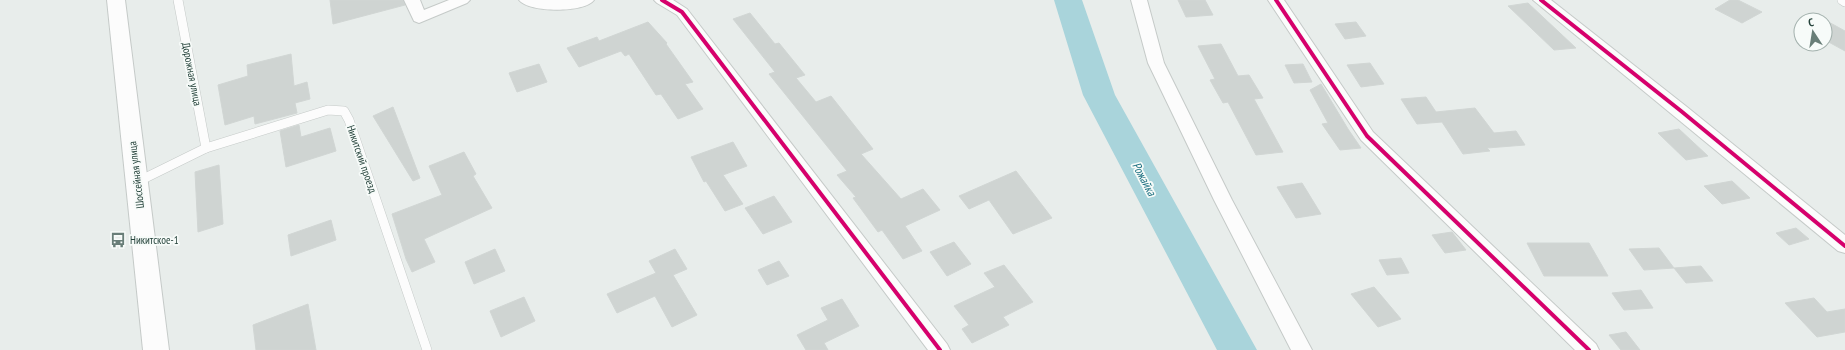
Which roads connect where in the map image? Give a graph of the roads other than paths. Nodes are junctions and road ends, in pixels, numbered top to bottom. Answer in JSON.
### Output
{"nodes":[{"id":1,"x":116,"y":0,"type":"edge"},
{"id":2,"x":178,"y":0,"type":"edge"},
{"id":3,"x":412,"y":0,"type":"edge"},
{"id":4,"x":462,"y":0,"type":"edge"},
{"id":5,"x":527,"y":0,"type":"edge"},
{"id":6,"x":586,"y":0,"type":"edge"},
{"id":7,"x":662,"y":0,"type":"edge"},
{"id":8,"x":1139,"y":0,"type":"edge"},
{"id":9,"x":1276,"y":0,"type":"edge"},
{"id":10,"x":1541,"y":0,"type":"edge"},
{"id":11,"x":1842,"y":0,"type":"edge"},
{"id":12,"x":1845,"y":2,"type":"edge"},
{"id":13,"x":206,"y":148,"type":"junction"},
{"id":14,"x":136,"y":182,"type":"junction"},
{"id":15,"x":1845,"y":246,"type":"edge"},
{"id":16,"x":156,"y":350,"type":"edge"},
{"id":17,"x":427,"y":350,"type":"edge"},
{"id":18,"x":940,"y":350,"type":"edge"},
{"id":19,"x":1302,"y":350,"type":"edge"},
{"id":20,"x":1589,"y":350,"type":"edge"}],
"edges":[{"from":1,"to":14,"type":"street","name":"Шоссейная улица"},
{"from":2,"to":13,"type":"lane","name":"Дорожная улица"},
{"from":3,"to":4,"type":"street"},
{"from":5,"to":6,"type":"street"},
{"from":7,"to":18,"type":"street"},
{"from":8,"to":19,"type":"street"},
{"from":9,"to":20,"type":"street"},
{"from":10,"to":15,"type":"street"},
{"from":11,"to":12,"type":"lane"},
{"from":13,"to":14,"type":"lane","name":"Никитский проезд"},
{"from":13,"to":17,"type":"lane","name":"Никитский проезд"},
{"from":14,"to":16,"type":"street","name":"Шоссейная улица"}]}
